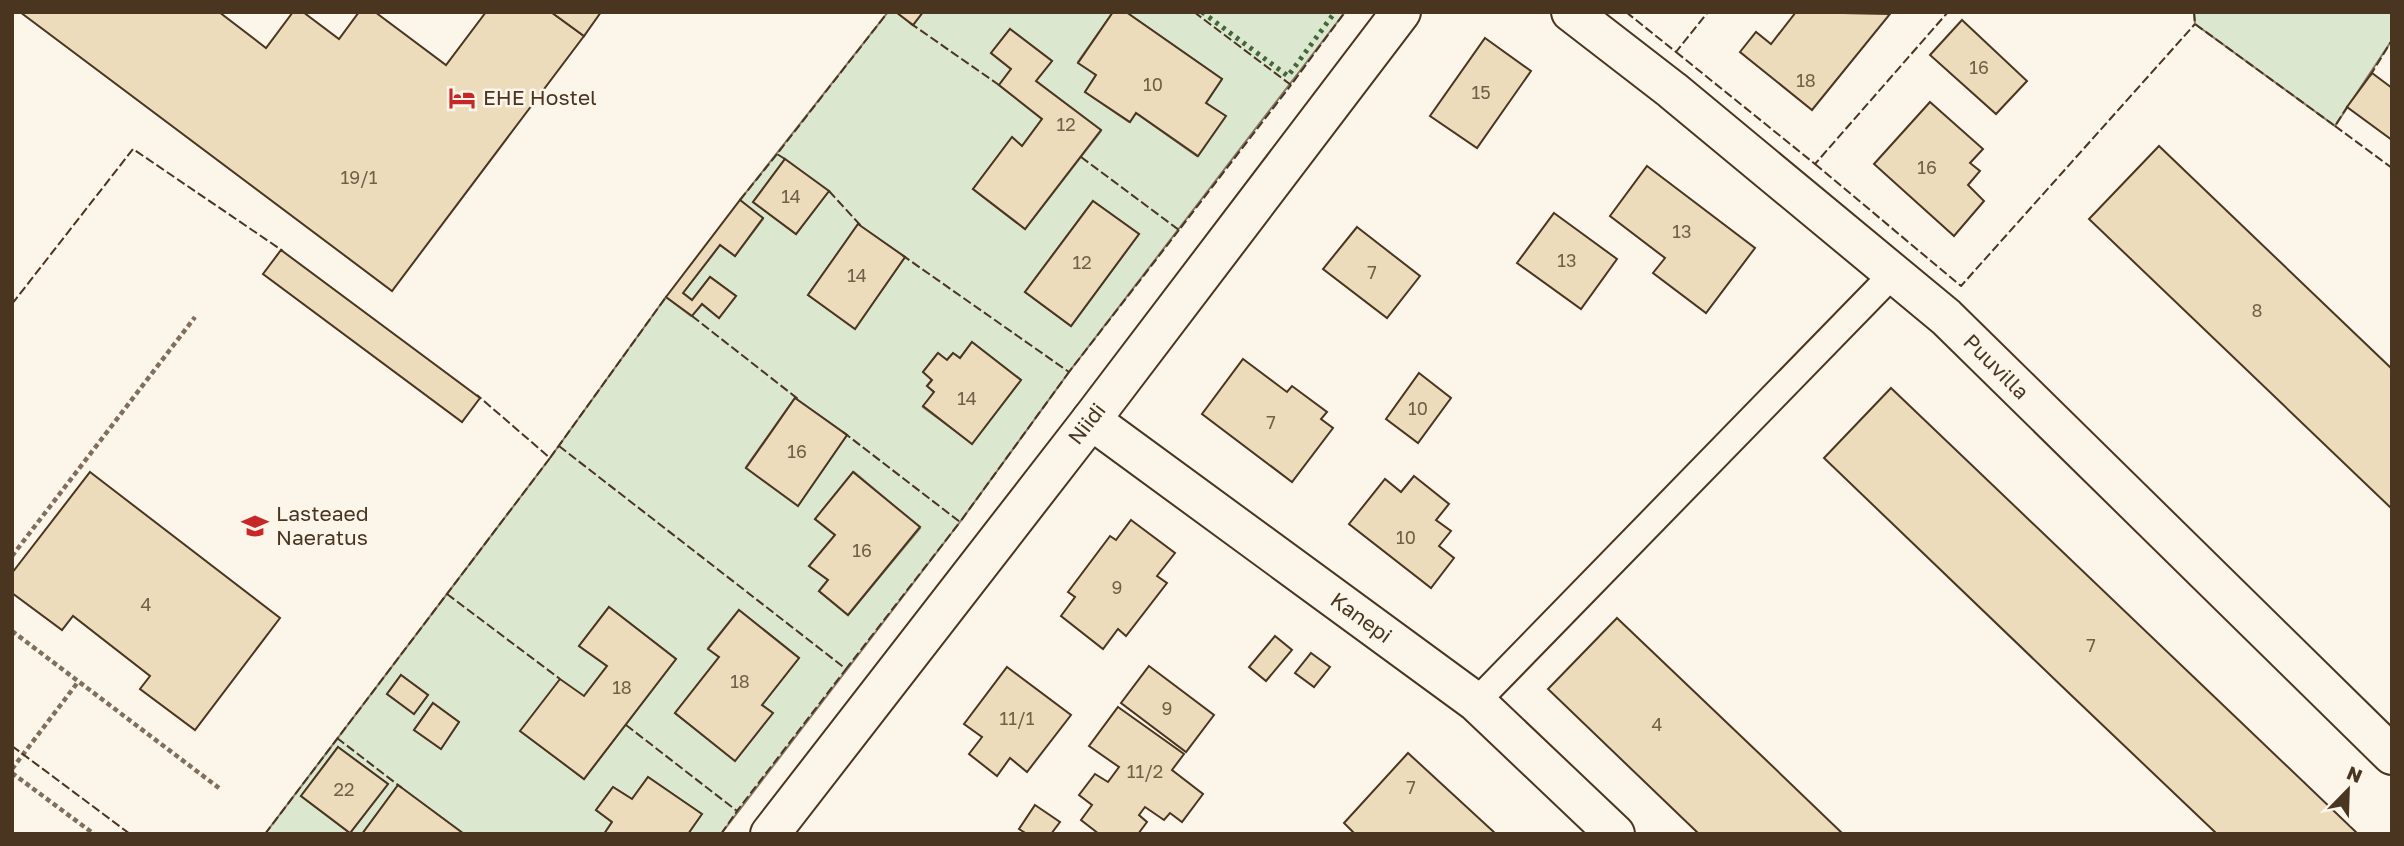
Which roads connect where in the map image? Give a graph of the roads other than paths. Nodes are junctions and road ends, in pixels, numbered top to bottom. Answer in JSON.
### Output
{"nodes":[{"id":1,"x":1401,"y":12,"type":"edge"},
{"id":2,"x":1571,"y":12,"type":"edge"},
{"id":3,"x":1894,"y":273,"type":"junction"},
{"id":4,"x":1091,"y":420,"type":"junction"},
{"id":5,"x":1476,"y":702,"type":"junction"},
{"id":6,"x":2392,"y":755,"type":"edge"},
{"id":7,"x":770,"y":834,"type":"edge"},
{"id":8,"x":1615,"y":834,"type":"edge"}],
"edges":[{"from":1,"to":4,"type":"street","name":"Niidi"},
{"from":2,"to":3,"type":"street","name":"Puuvilla"},
{"from":3,"to":5,"type":"lane"},
{"from":3,"to":6,"type":"street","name":"Puuvilla"},
{"from":4,"to":5,"type":"street","name":"Kanepi"},
{"from":4,"to":7,"type":"street","name":"Niidi"},
{"from":5,"to":8,"type":"street","name":"Kanepi"}]}
